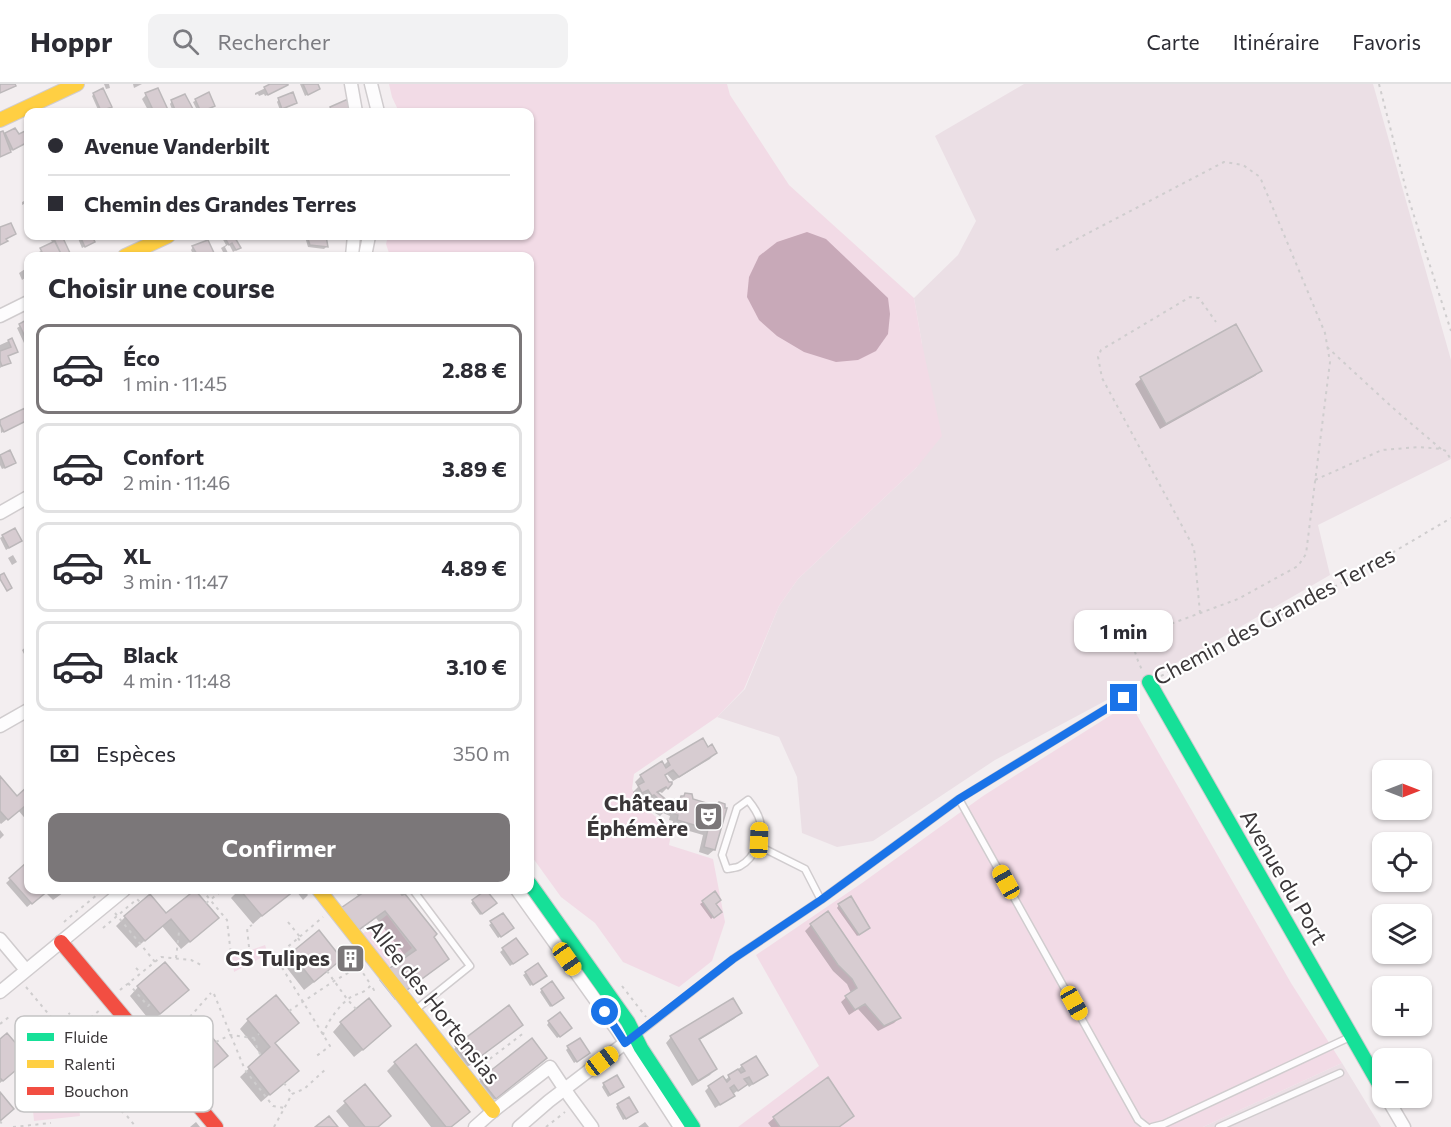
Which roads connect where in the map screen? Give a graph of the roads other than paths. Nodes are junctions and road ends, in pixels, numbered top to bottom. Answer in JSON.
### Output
{"nodes":[{"id":1,"x":77,"y":84,"type":"edge"},
{"id":2,"x":351,"y":84,"type":"edge"},
{"id":3,"x":371,"y":84,"type":"edge"},
{"id":4,"x":26,"y":108,"type":"edge"},
{"id":5,"x":355,"y":108,"type":"edge"},
{"id":6,"x":377,"y":108,"type":"edge"},
{"id":7,"x":24,"y":109,"type":"edge"},
{"id":8,"x":0,"y":120,"type":"edge"},
{"id":9,"x":159,"y":240,"type":"edge"},
{"id":10,"x":134,"y":252,"type":"edge"},
{"id":11,"x":24,"y":304,"type":"edge"},
{"id":12,"x":0,"y":316,"type":"edge"},
{"id":13,"x":24,"y":499,"type":"edge"},
{"id":14,"x":0,"y":513,"type":"edge"},
{"id":15,"x":1149,"y":682,"type":"road end"},
{"id":16,"x":1124,"y":698,"type":"dead end"},
{"id":17,"x":24,"y":712,"type":"edge"},
{"id":18,"x":0,"y":726,"type":"edge"},
{"id":19,"x":959,"y":799,"type":"junction"},
{"id":20,"x":758,"y":845,"type":"junction"},
{"id":21,"x":534,"y":890,"type":"edge"},
{"id":22,"x":126,"y":894,"type":"edge"},
{"id":23,"x":322,"y":894,"type":"edge"},
{"id":24,"x":416,"y":894,"type":"edge"},
{"id":25,"x":520,"y":894,"type":"edge"},
{"id":26,"x":821,"y":900,"type":"junction"},
{"id":27,"x":0,"y":939,"type":"edge"},
{"id":28,"x":61,"y":942,"type":"junction"},
{"id":29,"x":26,"y":970,"type":"junction"},
{"id":30,"x":0,"y":992,"type":"edge"},
{"id":31,"x":414,"y":1011,"type":"junction"},
{"id":32,"x":123,"y":1016,"type":"edge"},
{"id":33,"x":1351,"y":1037,"type":"junction"},
{"id":34,"x":630,"y":1040,"type":"junction"},
{"id":35,"x":1372,"y":1072,"type":"edge"},
{"id":36,"x":1340,"y":1073,"type":"dead end"},
{"id":37,"x":562,"y":1084,"type":"junction"},
{"id":38,"x":1393,"y":1108,"type":"edge"},
{"id":39,"x":493,"y":1111,"type":"junction"},
{"id":40,"x":203,"y":1112,"type":"edge"},
{"id":41,"x":216,"y":1127,"type":"edge"},
{"id":42,"x":475,"y":1127,"type":"edge"},
{"id":43,"x":519,"y":1127,"type":"edge"},
{"id":44,"x":592,"y":1127,"type":"edge"},
{"id":45,"x":680,"y":1127,"type":"edge"},
{"id":46,"x":693,"y":1127,"type":"edge"},
{"id":47,"x":1147,"y":1127,"type":"edge"},
{"id":48,"x":1152,"y":1127,"type":"edge"},
{"id":49,"x":1219,"y":1127,"type":"edge"},
{"id":50,"x":1404,"y":1127,"type":"edge"}],
"edges":[{"from":1,"to":4,"type":"street"},
{"from":2,"to":5,"type":"street"},
{"from":3,"to":6,"type":"street"},
{"from":7,"to":8,"type":"street"},
{"from":9,"to":10,"type":"street"},
{"from":11,"to":12,"type":"street"},
{"from":13,"to":14,"type":"street"},
{"from":15,"to":33,"type":"street","name":"Avenue du Port"},
{"from":16,"to":19,"type":"lane"},
{"from":17,"to":18,"type":"street"},
{"from":19,"to":26,"type":"lane"},
{"from":19,"to":47,"type":"lane"},
{"from":20,"to":20,"type":"lane"},
{"from":20,"to":26,"type":"lane"},
{"from":21,"to":34,"type":"street"},
{"from":22,"to":28,"type":"street"},
{"from":23,"to":31,"type":"street","name":"Allée des Hortensias"},
{"from":24,"to":31,"type":"lane"},
{"from":25,"to":34,"type":"street"},
{"from":26,"to":34,"type":"lane"},
{"from":27,"to":29,"type":"street"},
{"from":28,"to":29,"type":"street"},
{"from":28,"to":32,"type":"street"},
{"from":29,"to":30,"type":"street"},
{"from":31,"to":39,"type":"street","name":"Allée des Hortensias"},
{"from":33,"to":35,"type":"street","name":"Avenue du Port"},
{"from":33,"to":48,"type":"lane"},
{"from":34,"to":37,"type":"street"},
{"from":34,"to":45,"type":"street"},
{"from":34,"to":46,"type":"street"},
{"from":36,"to":49,"type":"lane"},
{"from":37,"to":39,"type":"street"},
{"from":37,"to":43,"type":"street"},
{"from":37,"to":44,"type":"street"},
{"from":38,"to":50,"type":"street"},
{"from":39,"to":42,"type":"street"},
{"from":40,"to":41,"type":"street"}]}
